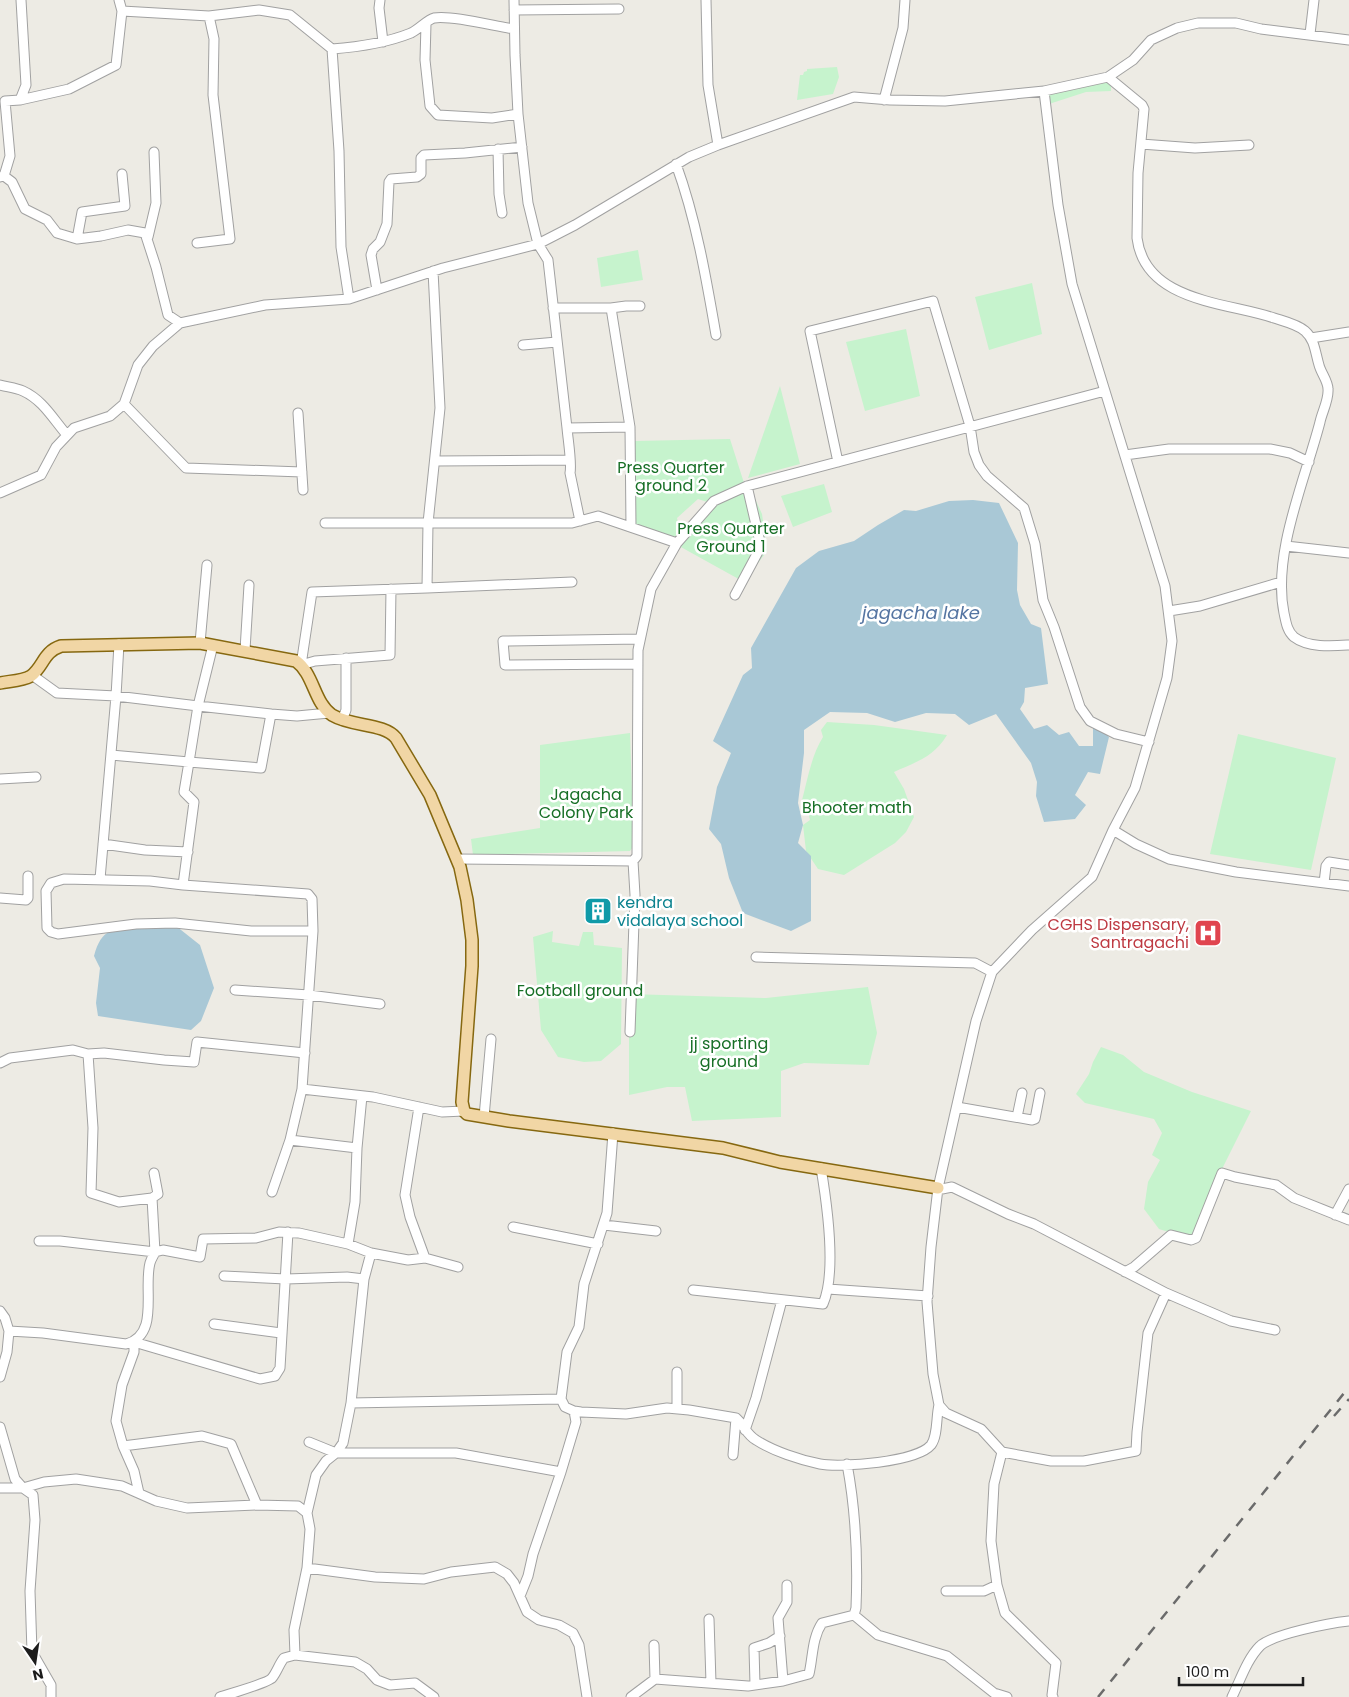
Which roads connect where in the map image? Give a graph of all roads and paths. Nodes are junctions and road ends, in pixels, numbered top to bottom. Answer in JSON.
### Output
{"nodes":[{"id":1,"x":21,"y":0,"type":"edge"},
{"id":2,"x":119,"y":0,"type":"edge"},
{"id":3,"x":380,"y":0,"type":"edge"},
{"id":4,"x":514,"y":0,"type":"edge"},
{"id":5,"x":706,"y":0,"type":"edge"},
{"id":6,"x":905,"y":0,"type":"edge"},
{"id":7,"x":1314,"y":0,"type":"edge"},
{"id":8,"x":619,"y":9,"type":"dead end"},
{"id":9,"x":514,"y":10,"type":"junction"},
{"id":10,"x":122,"y":11,"type":"junction"},
{"id":11,"x":209,"y":16,"type":"junction"},
{"id":12,"x":426,"y":24,"type":"junction"},
{"id":13,"x":514,"y":29,"type":"junction"},
{"id":14,"x":1310,"y":34,"type":"junction"},
{"id":15,"x":1349,"y":40,"type":"edge"},
{"id":16,"x":383,"y":42,"type":"junction"},
{"id":17,"x":332,"y":49,"type":"junction"},
{"id":18,"x":1108,"y":77,"type":"junction"},
{"id":19,"x":1044,"y":91,"type":"junction"},
{"id":20,"x":20,"y":100,"type":"junction"},
{"id":21,"x":884,"y":100,"type":"junction"},
{"id":22,"x":518,"y":114,"type":"junction"},
{"id":23,"x":1141,"y":144,"type":"junction"},
{"id":24,"x":718,"y":145,"type":"junction"},
{"id":25,"x":1249,"y":145,"type":"dead end"},
{"id":26,"x":522,"y":147,"type":"junction"},
{"id":27,"x":498,"y":149,"type":"junction"},
{"id":28,"x":154,"y":152,"type":"dead end"},
{"id":29,"x":676,"y":164,"type":"junction"},
{"id":30,"x":122,"y":174,"type":"dead end"},
{"id":31,"x":2,"y":177,"type":"edge"},
{"id":32,"x":502,"y":213,"type":"dead end"},
{"id":33,"x":148,"y":237,"type":"junction"},
{"id":34,"x":77,"y":239,"type":"junction"},
{"id":35,"x":198,"y":243,"type":"dead end"},
{"id":36,"x":538,"y":244,"type":"junction"},
{"id":37,"x":433,"y":271,"type":"junction"},
{"id":38,"x":377,"y":290,"type":"junction"},
{"id":39,"x":349,"y":299,"type":"junction"},
{"id":40,"x":640,"y":306,"type":"dead end"},
{"id":41,"x":553,"y":308,"type":"junction"},
{"id":42,"x":611,"y":308,"type":"junction"},
{"id":43,"x":180,"y":323,"type":"junction"},
{"id":44,"x":1349,"y":332,"type":"edge"},
{"id":45,"x":716,"y":334,"type":"dead end"},
{"id":46,"x":1311,"y":338,"type":"junction"},
{"id":47,"x":557,"y":342,"type":"junction"},
{"id":48,"x":524,"y":345,"type":"dead end"},
{"id":49,"x":0,"y":385,"type":"edge"},
{"id":50,"x":1105,"y":391,"type":"junction"},
{"id":51,"x":124,"y":404,"type":"junction"},
{"id":52,"x":298,"y":413,"type":"dead end"},
{"id":53,"x":970,"y":426,"type":"junction"},
{"id":54,"x":630,"y":427,"type":"junction"},
{"id":55,"x":567,"y":428,"type":"junction"},
{"id":56,"x":67,"y":435,"type":"junction"},
{"id":57,"x":1125,"y":455,"type":"junction"},
{"id":58,"x":569,"y":460,"type":"junction"},
{"id":59,"x":435,"y":461,"type":"junction"},
{"id":60,"x":838,"y":462,"type":"junction"},
{"id":61,"x":1309,"y":462,"type":"junction"},
{"id":62,"x":302,"y":472,"type":"junction"},
{"id":63,"x":747,"y":486,"type":"junction"},
{"id":64,"x":303,"y":490,"type":"dead end"},
{"id":65,"x":0,"y":494,"type":"edge"},
{"id":66,"x":580,"y":521,"type":"junction"},
{"id":67,"x":325,"y":523,"type":"dead end"},
{"id":68,"x":428,"y":523,"type":"junction"},
{"id":69,"x":631,"y":528,"type":"junction"},
{"id":70,"x":676,"y":543,"type":"junction"},
{"id":71,"x":1286,"y":546,"type":"junction"},
{"id":72,"x":1349,"y":553,"type":"edge"},
{"id":73,"x":207,"y":564,"type":"dead end"},
{"id":74,"x":572,"y":582,"type":"dead end"},
{"id":75,"x":1281,"y":582,"type":"junction"},
{"id":76,"x":249,"y":585,"type":"dead end"},
{"id":77,"x":427,"y":588,"type":"junction"},
{"id":78,"x":392,"y":589,"type":"junction"},
{"id":79,"x":735,"y":596,"type":"dead end"},
{"id":80,"x":1168,"y":611,"type":"junction"},
{"id":81,"x":640,"y":639,"type":"junction"},
{"id":82,"x":200,"y":643,"type":"junction"},
{"id":83,"x":119,"y":644,"type":"junction"},
{"id":84,"x":1349,"y":644,"type":"edge"},
{"id":85,"x":213,"y":645,"type":"junction"},
{"id":86,"x":245,"y":650,"type":"junction"},
{"id":87,"x":346,"y":658,"type":"junction"},
{"id":88,"x":638,"y":664,"type":"junction"},
{"id":89,"x":301,"y":665,"type":"junction"},
{"id":90,"x":32,"y":675,"type":"junction"},
{"id":91,"x":0,"y":683,"type":"edge"},
{"id":92,"x":116,"y":696,"type":"junction"},
{"id":93,"x":198,"y":706,"type":"junction"},
{"id":94,"x":330,"y":713,"type":"junction"},
{"id":95,"x":271,"y":714,"type":"junction"},
{"id":96,"x":342,"y":720,"type":"junction"},
{"id":97,"x":1149,"y":742,"type":"junction"},
{"id":98,"x":111,"y":755,"type":"junction"},
{"id":99,"x":189,"y":762,"type":"junction"},
{"id":100,"x":36,"y":777,"type":"dead end"},
{"id":101,"x":0,"y":779,"type":"edge"},
{"id":102,"x":1112,"y":830,"type":"junction"},
{"id":103,"x":103,"y":844,"type":"junction"},
{"id":104,"x":188,"y":852,"type":"junction"},
{"id":105,"x":457,"y":859,"type":"junction"},
{"id":106,"x":633,"y":861,"type":"junction"},
{"id":107,"x":1349,"y":865,"type":"edge"},
{"id":108,"x":28,"y":876,"type":"dead end"},
{"id":109,"x":100,"y":879,"type":"junction"},
{"id":110,"x":1324,"y":883,"type":"junction"},
{"id":111,"x":183,"y":885,"type":"junction"},
{"id":112,"x":1349,"y":886,"type":"edge"},
{"id":113,"x":0,"y":898,"type":"edge"},
{"id":114,"x":314,"y":931,"type":"junction"},
{"id":115,"x":756,"y":957,"type":"dead end"},
{"id":116,"x":992,"y":972,"type":"junction"},
{"id":117,"x":235,"y":990,"type":"dead end"},
{"id":118,"x":309,"y":995,"type":"junction"},
{"id":119,"x":380,"y":1004,"type":"dead end"},
{"id":120,"x":630,"y":1032,"type":"dead end"},
{"id":121,"x":492,"y":1039,"type":"dead end"},
{"id":122,"x":305,"y":1053,"type":"junction"},
{"id":123,"x":88,"y":1054,"type":"junction"},
{"id":124,"x":0,"y":1063,"type":"edge"},
{"id":125,"x":302,"y":1089,"type":"junction"},
{"id":126,"x":1022,"y":1093,"type":"dead end"},
{"id":127,"x":1040,"y":1093,"type":"dead end"},
{"id":128,"x":362,"y":1096,"type":"junction"},
{"id":129,"x":419,"y":1107,"type":"junction"},
{"id":130,"x":956,"y":1107,"type":"junction"},
{"id":131,"x":464,"y":1111,"type":"junction"},
{"id":132,"x":484,"y":1117,"type":"junction"},
{"id":133,"x":1017,"y":1117,"type":"junction"},
{"id":134,"x":613,"y":1133,"type":"junction"},
{"id":135,"x":290,"y":1140,"type":"junction"},
{"id":136,"x":356,"y":1148,"type":"junction"},
{"id":137,"x":821,"y":1168,"type":"junction"},
{"id":138,"x":154,"y":1173,"type":"dead end"},
{"id":139,"x":938,"y":1189,"type":"junction"},
{"id":140,"x":1349,"y":1189,"type":"edge"},
{"id":141,"x":272,"y":1192,"type":"dead end"},
{"id":142,"x":152,"y":1198,"type":"junction"},
{"id":143,"x":1335,"y":1215,"type":"junction"},
{"id":144,"x":1349,"y":1220,"type":"edge"},
{"id":145,"x":604,"y":1226,"type":"junction"},
{"id":146,"x":513,"y":1227,"type":"dead end"},
{"id":147,"x":656,"y":1231,"type":"dead end"},
{"id":148,"x":288,"y":1232,"type":"junction"},
{"id":149,"x":38,"y":1241,"type":"dead end"},
{"id":150,"x":348,"y":1244,"type":"junction"},
{"id":151,"x":598,"y":1244,"type":"junction"},
{"id":152,"x":155,"y":1252,"type":"junction"},
{"id":153,"x":371,"y":1253,"type":"junction"},
{"id":154,"x":425,"y":1258,"type":"junction"},
{"id":155,"x":458,"y":1267,"type":"dead end"},
{"id":156,"x":1125,"y":1272,"type":"junction"},
{"id":157,"x":224,"y":1276,"type":"dead end"},
{"id":158,"x":286,"y":1279,"type":"junction"},
{"id":159,"x":364,"y":1279,"type":"junction"},
{"id":160,"x":828,"y":1289,"type":"junction"},
{"id":161,"x":693,"y":1290,"type":"dead end"},
{"id":162,"x":1166,"y":1293,"type":"junction"},
{"id":163,"x":928,"y":1296,"type":"junction"},
{"id":164,"x":782,"y":1300,"type":"junction"},
{"id":165,"x":0,"y":1311,"type":"edge"},
{"id":166,"x":214,"y":1324,"type":"dead end"},
{"id":167,"x":1275,"y":1330,"type":"dead end"},
{"id":168,"x":9,"y":1331,"type":"junction"},
{"id":169,"x":281,"y":1333,"type":"junction"},
{"id":170,"x":134,"y":1342,"type":"junction"},
{"id":171,"x":3,"y":1348,"type":"edge"},
{"id":172,"x":677,"y":1372,"type":"dead end"},
{"id":173,"x":0,"y":1377,"type":"edge"},
{"id":174,"x":561,"y":1399,"type":"junction"},
{"id":175,"x":351,"y":1403,"type":"junction"},
{"id":176,"x":939,"y":1405,"type":"junction"},
{"id":177,"x":677,"y":1409,"type":"junction"},
{"id":178,"x":574,"y":1411,"type":"junction"},
{"id":179,"x":736,"y":1418,"type":"junction"},
{"id":180,"x":0,"y":1427,"type":"edge"},
{"id":181,"x":744,"y":1430,"type":"junction"},
{"id":182,"x":308,"y":1442,"type":"dead end"},
{"id":183,"x":123,"y":1446,"type":"junction"},
{"id":184,"x":1002,"y":1452,"type":"junction"},
{"id":185,"x":336,"y":1453,"type":"junction"},
{"id":186,"x":733,"y":1455,"type":"dead end"},
{"id":187,"x":847,"y":1464,"type":"junction"},
{"id":188,"x":562,"y":1472,"type":"junction"},
{"id":189,"x":0,"y":1488,"type":"edge"},
{"id":190,"x":23,"y":1488,"type":"junction"},
{"id":191,"x":139,"y":1493,"type":"junction"},
{"id":192,"x":257,"y":1505,"type":"junction"},
{"id":193,"x":306,"y":1513,"type":"junction"},
{"id":194,"x":307,"y":1568,"type":"junction"},
{"id":195,"x":997,"y":1585,"type":"junction"},
{"id":196,"x":787,"y":1586,"type":"dead end"},
{"id":197,"x":946,"y":1591,"type":"dead end"},
{"id":198,"x":520,"y":1596,"type":"junction"},
{"id":199,"x":854,"y":1614,"type":"junction"},
{"id":200,"x":709,"y":1620,"type":"dead end"},
{"id":201,"x":1348,"y":1620,"type":"edge"},
{"id":202,"x":780,"y":1636,"type":"junction"},
{"id":203,"x":654,"y":1645,"type":"dead end"},
{"id":204,"x":295,"y":1655,"type":"junction"},
{"id":205,"x":655,"y":1679,"type":"junction"},
{"id":206,"x":783,"y":1681,"type":"junction"},
{"id":207,"x":711,"y":1683,"type":"junction"},
{"id":208,"x":755,"y":1685,"type":"junction"},
{"id":209,"x":1051,"y":1696,"type":"edge"},
{"id":210,"x":51,"y":1697,"type":"edge"},
{"id":211,"x":220,"y":1697,"type":"edge"},
{"id":212,"x":434,"y":1697,"type":"edge"},
{"id":213,"x":586,"y":1697,"type":"edge"},
{"id":214,"x":631,"y":1697,"type":"edge"},
{"id":215,"x":1007,"y":1697,"type":"edge"},
{"id":216,"x":1232,"y":1697,"type":"edge"}],
"edges":[{"from":1,"to":20,"type":"street"},
{"from":2,"to":10,"type":"street"},
{"from":3,"to":16,"type":"street"},
{"from":4,"to":9,"type":"street"},
{"from":5,"to":24,"type":"street"},
{"from":6,"to":21,"type":"street"},
{"from":7,"to":14,"type":"street"},
{"from":8,"to":9,"type":"street"},
{"from":9,"to":13,"type":"street"},
{"from":10,"to":11,"type":"street"},
{"from":10,"to":20,"type":"street"},
{"from":11,"to":17,"type":"street"},
{"from":11,"to":35,"type":"street"},
{"from":12,"to":13,"type":"street"},
{"from":12,"to":16,"type":"street"},
{"from":12,"to":22,"type":"street"},
{"from":13,"to":22,"type":"street"},
{"from":14,"to":15,"type":"street"},
{"from":14,"to":18,"type":"street"},
{"from":16,"to":17,"type":"street"},
{"from":17,"to":39,"type":"street"},
{"from":18,"to":19,"type":"street"},
{"from":18,"to":23,"type":"street"},
{"from":19,"to":21,"type":"street"},
{"from":19,"to":50,"type":"street"},
{"from":20,"to":31,"type":"street"},
{"from":21,"to":24,"type":"street"},
{"from":22,"to":26,"type":"street"},
{"from":23,"to":25,"type":"street"},
{"from":23,"to":46,"type":"street"},
{"from":24,"to":29,"type":"street"},
{"from":26,"to":27,"type":"street"},
{"from":26,"to":36,"type":"street"},
{"from":27,"to":32,"type":"street"},
{"from":27,"to":38,"type":"street"},
{"from":28,"to":33,"type":"street"},
{"from":29,"to":36,"type":"street"},
{"from":29,"to":45,"type":"street"},
{"from":30,"to":34,"type":"street"},
{"from":31,"to":34,"type":"street"},
{"from":33,"to":34,"type":"street"},
{"from":33,"to":43,"type":"street"},
{"from":36,"to":37,"type":"street"},
{"from":36,"to":41,"type":"street"},
{"from":37,"to":38,"type":"street"},
{"from":37,"to":59,"type":"street"},
{"from":38,"to":39,"type":"street"},
{"from":39,"to":43,"type":"street"},
{"from":40,"to":42,"type":"street"},
{"from":41,"to":42,"type":"street"},
{"from":41,"to":47,"type":"street"},
{"from":42,"to":54,"type":"street"},
{"from":43,"to":51,"type":"street"},
{"from":44,"to":46,"type":"street"},
{"from":46,"to":61,"type":"street"},
{"from":47,"to":48,"type":"street"},
{"from":47,"to":55,"type":"street"},
{"from":49,"to":56,"type":"street"},
{"from":50,"to":53,"type":"street"},
{"from":50,"to":57,"type":"street"},
{"from":51,"to":56,"type":"street"},
{"from":51,"to":62,"type":"street"},
{"from":52,"to":62,"type":"street"},
{"from":53,"to":60,"type":"street"},
{"from":53,"to":60,"type":"street"},
{"from":53,"to":97,"type":"street"},
{"from":54,"to":55,"type":"street"},
{"from":54,"to":69,"type":"street"},
{"from":55,"to":58,"type":"street"},
{"from":56,"to":65,"type":"street"},
{"from":57,"to":61,"type":"street"},
{"from":57,"to":80,"type":"street"},
{"from":58,"to":59,"type":"street"},
{"from":58,"to":66,"type":"street"},
{"from":59,"to":68,"type":"street"},
{"from":60,"to":63,"type":"street"},
{"from":61,"to":71,"type":"street"},
{"from":62,"to":64,"type":"street"},
{"from":63,"to":70,"type":"street"},
{"from":63,"to":79,"type":"street"},
{"from":66,"to":68,"type":"street"},
{"from":66,"to":69,"type":"street"},
{"from":67,"to":68,"type":"street"},
{"from":68,"to":77,"type":"street"},
{"from":69,"to":70,"type":"street"},
{"from":70,"to":81,"type":"street"},
{"from":71,"to":72,"type":"street"},
{"from":71,"to":75,"type":"street"},
{"from":73,"to":82,"type":"street"},
{"from":74,"to":77,"type":"street"},
{"from":75,"to":80,"type":"street"},
{"from":75,"to":84,"type":"street"},
{"from":76,"to":86,"type":"street"},
{"from":77,"to":78,"type":"street"},
{"from":78,"to":87,"type":"street"},
{"from":78,"to":89,"type":"street"},
{"from":80,"to":97,"type":"street"},
{"from":81,"to":88,"type":"street"},
{"from":81,"to":88,"type":"street"},
{"from":82,"to":83,"type":"main road"},
{"from":82,"to":85,"type":"main road"},
{"from":83,"to":90,"type":"main road"},
{"from":83,"to":92,"type":"street"},
{"from":85,"to":86,"type":"main road"},
{"from":85,"to":93,"type":"street"},
{"from":86,"to":89,"type":"main road"},
{"from":87,"to":89,"type":"street"},
{"from":87,"to":96,"type":"street"},
{"from":88,"to":106,"type":"street"},
{"from":89,"to":94,"type":"main road"},
{"from":90,"to":91,"type":"main road"},
{"from":90,"to":92,"type":"street"},
{"from":92,"to":93,"type":"street"},
{"from":92,"to":98,"type":"street"},
{"from":93,"to":95,"type":"street"},
{"from":93,"to":99,"type":"street"},
{"from":94,"to":95,"type":"street"},
{"from":94,"to":96,"type":"main road"},
{"from":95,"to":99,"type":"street"},
{"from":96,"to":105,"type":"main road"},
{"from":97,"to":102,"type":"street"},
{"from":98,"to":99,"type":"street"},
{"from":98,"to":103,"type":"street"},
{"from":99,"to":104,"type":"street"},
{"from":100,"to":101,"type":"street"},
{"from":102,"to":110,"type":"street"},
{"from":102,"to":116,"type":"street"},
{"from":103,"to":104,"type":"street"},
{"from":103,"to":109,"type":"street"},
{"from":104,"to":111,"type":"street"},
{"from":105,"to":106,"type":"street"},
{"from":105,"to":131,"type":"main road"},
{"from":106,"to":120,"type":"street"},
{"from":107,"to":110,"type":"street"},
{"from":108,"to":113,"type":"street"},
{"from":109,"to":111,"type":"street"},
{"from":109,"to":114,"type":"street"},
{"from":110,"to":112,"type":"street"},
{"from":111,"to":114,"type":"street"},
{"from":114,"to":118,"type":"street"},
{"from":115,"to":116,"type":"street"},
{"from":116,"to":130,"type":"street"},
{"from":117,"to":118,"type":"street"},
{"from":118,"to":119,"type":"street"},
{"from":118,"to":122,"type":"street"},
{"from":121,"to":132,"type":"street"},
{"from":122,"to":123,"type":"street"},
{"from":122,"to":125,"type":"street"},
{"from":123,"to":124,"type":"street"},
{"from":123,"to":142,"type":"street"},
{"from":125,"to":128,"type":"street"},
{"from":125,"to":135,"type":"street"},
{"from":126,"to":133,"type":"street"},
{"from":127,"to":133,"type":"street"},
{"from":128,"to":129,"type":"street"},
{"from":128,"to":136,"type":"street"},
{"from":129,"to":131,"type":"street"},
{"from":129,"to":154,"type":"street"},
{"from":130,"to":133,"type":"street"},
{"from":130,"to":139,"type":"street"},
{"from":131,"to":132,"type":"main road"},
{"from":132,"to":134,"type":"main road"},
{"from":134,"to":137,"type":"main road"},
{"from":134,"to":145,"type":"street"},
{"from":135,"to":136,"type":"street"},
{"from":135,"to":141,"type":"street"},
{"from":136,"to":150,"type":"street"},
{"from":137,"to":139,"type":"main road"},
{"from":137,"to":160,"type":"street"},
{"from":138,"to":142,"type":"street"},
{"from":139,"to":156,"type":"street"},
{"from":139,"to":163,"type":"street"},
{"from":140,"to":143,"type":"street"},
{"from":142,"to":152,"type":"street"},
{"from":143,"to":144,"type":"street"},
{"from":143,"to":156,"type":"street"},
{"from":145,"to":147,"type":"street"},
{"from":145,"to":151,"type":"street"},
{"from":146,"to":151,"type":"street"},
{"from":148,"to":150,"type":"street"},
{"from":148,"to":152,"type":"street"},
{"from":148,"to":158,"type":"street"},
{"from":149,"to":152,"type":"street"},
{"from":150,"to":153,"type":"street"},
{"from":151,"to":174,"type":"street"},
{"from":152,"to":170,"type":"street"},
{"from":153,"to":154,"type":"street"},
{"from":153,"to":159,"type":"street"},
{"from":154,"to":155,"type":"street"},
{"from":156,"to":162,"type":"street"},
{"from":157,"to":158,"type":"street"},
{"from":158,"to":159,"type":"street"},
{"from":158,"to":169,"type":"street"},
{"from":159,"to":175,"type":"street"},
{"from":160,"to":163,"type":"street"},
{"from":160,"to":164,"type":"street"},
{"from":161,"to":164,"type":"street"},
{"from":162,"to":167,"type":"street"},
{"from":162,"to":184,"type":"street"},
{"from":163,"to":176,"type":"street"},
{"from":164,"to":181,"type":"street"},
{"from":165,"to":168,"type":"street"},
{"from":166,"to":169,"type":"street"},
{"from":168,"to":170,"type":"street"},
{"from":168,"to":171,"type":"street"},
{"from":169,"to":170,"type":"street"},
{"from":170,"to":183,"type":"street"},
{"from":171,"to":173,"type":"street"},
{"from":172,"to":177,"type":"street"},
{"from":174,"to":175,"type":"street"},
{"from":174,"to":178,"type":"street"},
{"from":175,"to":185,"type":"street"},
{"from":176,"to":184,"type":"street"},
{"from":176,"to":187,"type":"street"},
{"from":177,"to":178,"type":"street"},
{"from":177,"to":179,"type":"street"},
{"from":178,"to":188,"type":"street"},
{"from":179,"to":181,"type":"street"},
{"from":179,"to":186,"type":"street"},
{"from":180,"to":190,"type":"street"},
{"from":181,"to":187,"type":"street"},
{"from":182,"to":185,"type":"street"},
{"from":183,"to":191,"type":"street"},
{"from":183,"to":192,"type":"street"},
{"from":184,"to":195,"type":"street"},
{"from":185,"to":188,"type":"street"},
{"from":185,"to":193,"type":"street"},
{"from":187,"to":199,"type":"street"},
{"from":188,"to":198,"type":"street"},
{"from":189,"to":190,"type":"street"},
{"from":190,"to":191,"type":"street"},
{"from":190,"to":210,"type":"street"},
{"from":191,"to":192,"type":"street"},
{"from":192,"to":193,"type":"street"},
{"from":193,"to":194,"type":"street"},
{"from":194,"to":198,"type":"street"},
{"from":194,"to":204,"type":"street"},
{"from":195,"to":197,"type":"street"},
{"from":195,"to":209,"type":"street"},
{"from":196,"to":202,"type":"street"},
{"from":198,"to":213,"type":"street"},
{"from":199,"to":206,"type":"street"},
{"from":199,"to":215,"type":"street"},
{"from":200,"to":207,"type":"street"},
{"from":201,"to":216,"type":"street"},
{"from":202,"to":206,"type":"street"},
{"from":202,"to":208,"type":"street"},
{"from":203,"to":205,"type":"street"},
{"from":204,"to":211,"type":"street"},
{"from":204,"to":212,"type":"street"},
{"from":205,"to":207,"type":"street"},
{"from":205,"to":214,"type":"street"},
{"from":206,"to":208,"type":"street"},
{"from":207,"to":208,"type":"street"}]}
